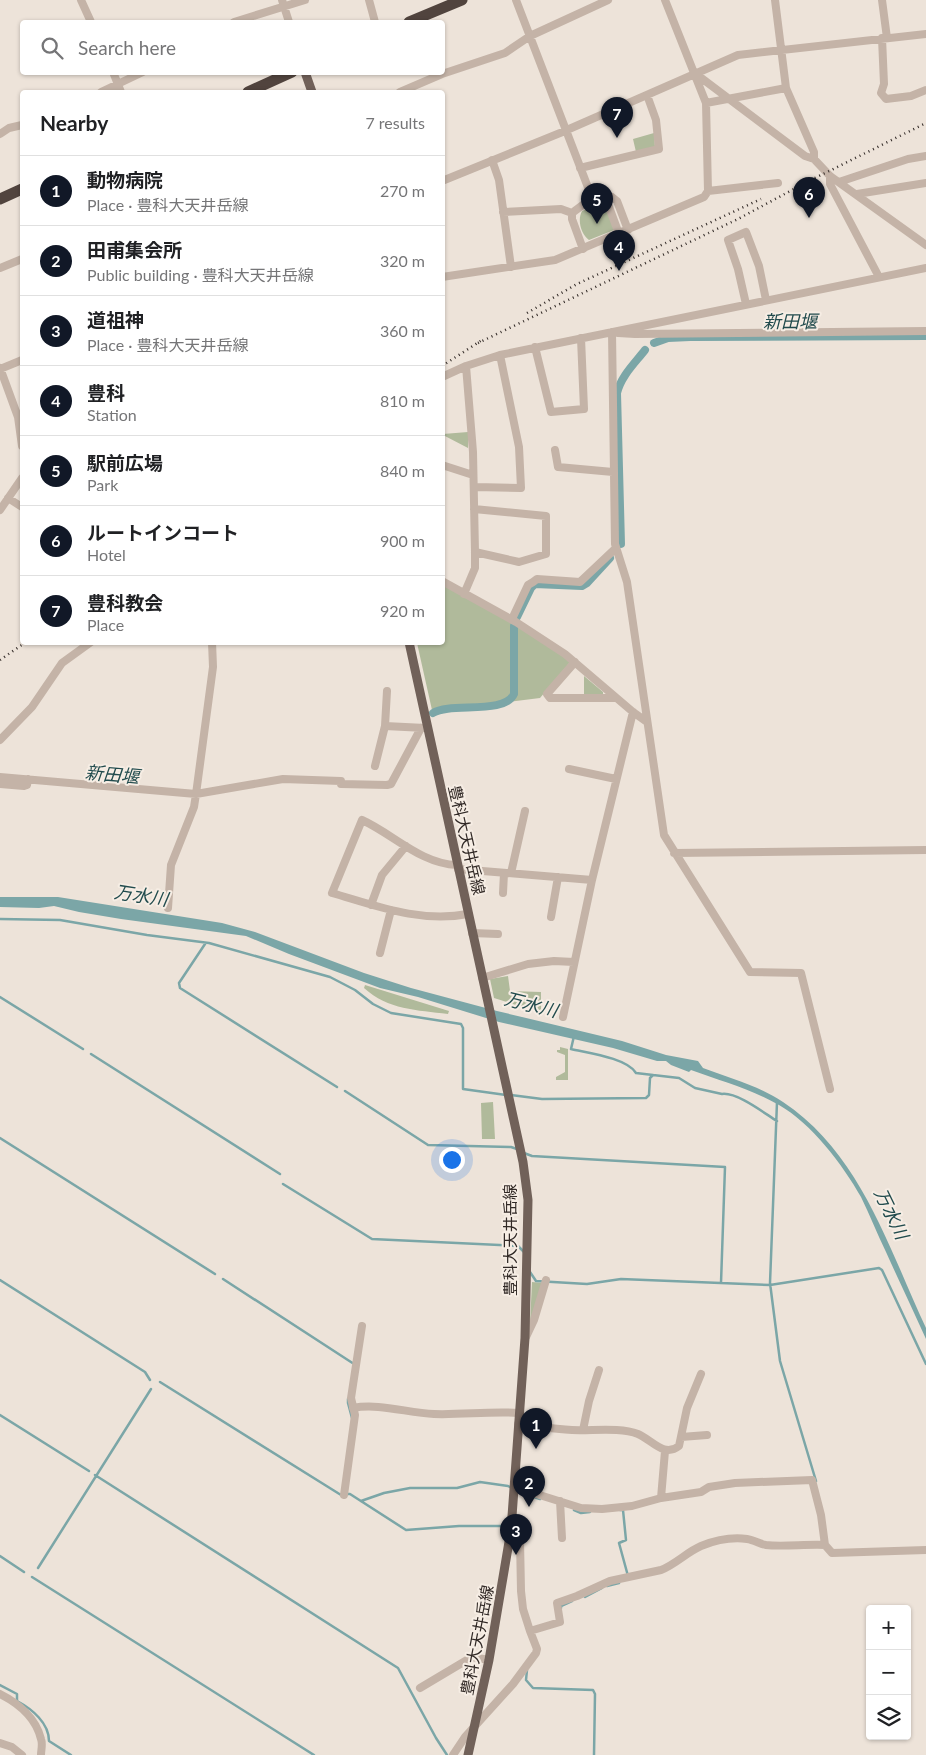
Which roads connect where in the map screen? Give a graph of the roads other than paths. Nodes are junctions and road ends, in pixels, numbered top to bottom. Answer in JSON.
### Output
{"nodes":[{"id":1,"x":81,"y":0,"type":"edge"},
{"id":2,"x":305,"y":0,"type":"edge"},
{"id":3,"x":369,"y":0,"type":"edge"},
{"id":4,"x":462,"y":0,"type":"edge"},
{"id":5,"x":516,"y":0,"type":"edge"},
{"id":6,"x":608,"y":0,"type":"edge"},
{"id":7,"x":665,"y":0,"type":"edge"},
{"id":8,"x":775,"y":0,"type":"edge"},
{"id":9,"x":882,"y":0,"type":"edge"},
{"id":10,"x":283,"y":4,"type":"edge"},
{"id":11,"x":90,"y":20,"type":"edge"},
{"id":12,"x":239,"y":20,"type":"edge"},
{"id":13,"x":288,"y":20,"type":"edge"},
{"id":14,"x":374,"y":20,"type":"edge"},
{"id":15,"x":414,"y":20,"type":"edge"},
{"id":16,"x":926,"y":34,"type":"edge"},
{"id":17,"x":530,"y":36,"type":"junction"},
{"id":18,"x":884,"y":38,"type":"junction"},
{"id":19,"x":781,"y":49,"type":"junction"},
{"id":20,"x":445,"y":73,"type":"edge"},
{"id":21,"x":696,"y":74,"type":"junction"},
{"id":22,"x":114,"y":75,"type":"edge"},
{"id":23,"x":139,"y":75,"type":"edge"},
{"id":24,"x":285,"y":75,"type":"edge"},
{"id":25,"x":306,"y":75,"type":"edge"},
{"id":26,"x":440,"y":75,"type":"edge"},
{"id":27,"x":786,"y":88,"type":"junction"},
{"id":28,"x":119,"y":89,"type":"edge"},
{"id":29,"x":252,"y":90,"type":"edge"},
{"id":30,"x":311,"y":90,"type":"edge"},
{"id":31,"x":405,"y":90,"type":"edge"},
{"id":32,"x":926,"y":90,"type":"edge"},
{"id":33,"x":647,"y":95,"type":"junction"},
{"id":34,"x":726,"y":98,"type":"junction"},
{"id":35,"x":706,"y":103,"type":"junction"},
{"id":36,"x":20,"y":125,"type":"edge"},
{"id":37,"x":566,"y":130,"type":"junction"},
{"id":38,"x":0,"y":134,"type":"edge"},
{"id":39,"x":926,"y":156,"type":"edge"},
{"id":40,"x":814,"y":159,"type":"junction"},
{"id":41,"x":492,"y":160,"type":"junction"},
{"id":42,"x":580,"y":168,"type":"junction"},
{"id":43,"x":830,"y":176,"type":"junction"},
{"id":44,"x":445,"y":180,"type":"edge"},
{"id":45,"x":839,"y":182,"type":"junction"},
{"id":46,"x":778,"y":183,"type":"dead end"},
{"id":47,"x":926,"y":183,"type":"edge"},
{"id":48,"x":20,"y":190,"type":"edge"},
{"id":49,"x":589,"y":190,"type":"junction"},
{"id":50,"x":708,"y":191,"type":"junction"},
{"id":51,"x":857,"y":194,"type":"junction"},
{"id":52,"x":605,"y":196,"type":"junction"},
{"id":53,"x":0,"y":199,"type":"edge"},
{"id":54,"x":584,"y":204,"type":"junction"},
{"id":55,"x":503,"y":212,"type":"junction"},
{"id":56,"x":572,"y":213,"type":"junction"},
{"id":57,"x":628,"y":230,"type":"junction"},
{"id":58,"x":619,"y":234,"type":"junction"},
{"id":59,"x":926,"y":245,"type":"edge"},
{"id":60,"x":583,"y":249,"type":"junction"},
{"id":61,"x":20,"y":260,"type":"edge"},
{"id":62,"x":512,"y":267,"type":"junction"},
{"id":63,"x":0,"y":268,"type":"edge"},
{"id":64,"x":926,"y":268,"type":"edge"},
{"id":65,"x":879,"y":276,"type":"junction"},
{"id":66,"x":445,"y":277,"type":"edge"},
{"id":67,"x":766,"y":300,"type":"junction"},
{"id":68,"x":746,"y":304,"type":"junction"},
{"id":69,"x":926,"y":331,"type":"edge"},
{"id":70,"x":612,"y":332,"type":"junction"},
{"id":71,"x":581,"y":338,"type":"junction"},
{"id":72,"x":535,"y":347,"type":"junction"},
{"id":73,"x":500,"y":355,"type":"junction"},
{"id":74,"x":20,"y":361,"type":"edge"},
{"id":75,"x":466,"y":366,"type":"junction"},
{"id":76,"x":0,"y":369,"type":"edge"},
{"id":77,"x":445,"y":376,"type":"edge"},
{"id":78,"x":20,"y":432,"type":"edge"},
{"id":79,"x":555,"y":450,"type":"dead end"},
{"id":80,"x":445,"y":466,"type":"edge"},
{"id":81,"x":613,"y":472,"type":"junction"},
{"id":82,"x":473,"y":476,"type":"junction"},
{"id":83,"x":20,"y":481,"type":"edge"},
{"id":84,"x":474,"y":487,"type":"junction"},
{"id":85,"x":8,"y":498,"type":"junction"},
{"id":86,"x":20,"y":506,"type":"edge"},
{"id":87,"x":474,"y":509,"type":"junction"},
{"id":88,"x":0,"y":510,"type":"edge"},
{"id":89,"x":616,"y":548,"type":"junction"},
{"id":90,"x":475,"y":552,"type":"junction"},
{"id":91,"x":445,"y":583,"type":"edge"},
{"id":92,"x":464,"y":594,"type":"junction"},
{"id":93,"x":512,"y":619,"type":"junction"},
{"id":94,"x":86,"y":645,"type":"edge"},
{"id":95,"x":212,"y":645,"type":"edge"},
{"id":96,"x":410,"y":645,"type":"edge"},
{"id":97,"x":575,"y":662,"type":"junction"},
{"id":98,"x":387,"y":691,"type":"dead end"},
{"id":99,"x":616,"y":698,"type":"junction"},
{"id":100,"x":632,"y":712,"type":"junction"},
{"id":101,"x":647,"y":722,"type":"junction"},
{"id":102,"x":385,"y":726,"type":"junction"},
{"id":103,"x":424,"y":728,"type":"junction"},
{"id":104,"x":0,"y":740,"type":"edge"},
{"id":105,"x":375,"y":766,"type":"dead end"},
{"id":106,"x":569,"y":769,"type":"dead end"},
{"id":107,"x":0,"y":776,"type":"edge"},
{"id":108,"x":616,"y":779,"type":"junction"},
{"id":109,"x":28,"y":780,"type":"junction"},
{"id":110,"x":0,"y":784,"type":"edge"},
{"id":111,"x":196,"y":794,"type":"junction"},
{"id":112,"x":525,"y":811,"type":"dead end"},
{"id":113,"x":406,"y":846,"type":"junction"},
{"id":114,"x":926,"y":850,"type":"edge"},
{"id":115,"x":674,"y":853,"type":"junction"},
{"id":116,"x":457,"y":867,"type":"junction"},
{"id":117,"x":507,"y":873,"type":"junction"},
{"id":118,"x":558,"y":877,"type":"junction"},
{"id":119,"x":592,"y":880,"type":"junction"},
{"id":120,"x":503,"y":893,"type":"dead end"},
{"id":121,"x":371,"y":905,"type":"junction"},
{"id":122,"x":168,"y":908,"type":"dead end"},
{"id":123,"x":391,"y":910,"type":"junction"},
{"id":124,"x":468,"y":914,"type":"junction"},
{"id":125,"x":550,"y":918,"type":"dead end"},
{"id":126,"x":472,"y":933,"type":"junction"},
{"id":127,"x":498,"y":934,"type":"dead end"},
{"id":128,"x":380,"y":953,"type":"dead end"},
{"id":129,"x":574,"y":962,"type":"junction"},
{"id":130,"x":482,"y":978,"type":"junction"},
{"id":131,"x":563,"y":1017,"type":"dead end"},
{"id":132,"x":830,"y":1089,"type":"dead end"},
{"id":133,"x":546,"y":1280,"type":"dead end"},
{"id":134,"x":362,"y":1326,"type":"dead end"},
{"id":135,"x":525,"y":1338,"type":"junction"},
{"id":136,"x":599,"y":1370,"type":"dead end"},
{"id":137,"x":702,"y":1374,"type":"dead end"},
{"id":138,"x":353,"y":1408,"type":"junction"},
{"id":139,"x":519,"y":1413,"type":"junction"},
{"id":140,"x":518,"y":1424,"type":"junction"},
{"id":141,"x":583,"y":1430,"type":"junction"},
{"id":142,"x":707,"y":1435,"type":"dead end"},
{"id":143,"x":681,"y":1437,"type":"junction"},
{"id":144,"x":666,"y":1451,"type":"junction"},
{"id":145,"x":514,"y":1487,"type":"junction"},
{"id":146,"x":344,"y":1495,"type":"dead end"},
{"id":147,"x":661,"y":1498,"type":"junction"},
{"id":148,"x":560,"y":1501,"type":"junction"},
{"id":149,"x":511,"y":1530,"type":"junction"},
{"id":150,"x":562,"y":1538,"type":"dead end"},
{"id":151,"x":825,"y":1545,"type":"junction"},
{"id":152,"x":926,"y":1550,"type":"edge"},
{"id":153,"x":530,"y":1631,"type":"junction"},
{"id":154,"x":489,"y":1660,"type":"junction"},
{"id":155,"x":420,"y":1688,"type":"dead end"},
{"id":156,"x":0,"y":1694,"type":"edge"},
{"id":157,"x":475,"y":1725,"type":"junction"},
{"id":158,"x":0,"y":1744,"type":"edge"},
{"id":159,"x":22,"y":1755,"type":"edge"},
{"id":160,"x":41,"y":1755,"type":"edge"},
{"id":161,"x":453,"y":1755,"type":"edge"},
{"id":162,"x":468,"y":1755,"type":"edge"}],
"edges":[{"from":1,"to":11,"type":"street"},
{"from":2,"to":10,"type":"street"},
{"from":3,"to":14,"type":"street"},
{"from":4,"to":15,"type":"highway"},
{"from":5,"to":17,"type":"street"},
{"from":6,"to":17,"type":"street"},
{"from":7,"to":21,"type":"street"},
{"from":8,"to":19,"type":"street"},
{"from":9,"to":18,"type":"street"},
{"from":10,"to":12,"type":"street"},
{"from":10,"to":13,"type":"street"},
{"from":16,"to":18,"type":"street"},
{"from":17,"to":20,"type":"street"},
{"from":17,"to":37,"type":"street"},
{"from":18,"to":19,"type":"street"},
{"from":18,"to":32,"type":"street"},
{"from":19,"to":21,"type":"street"},
{"from":19,"to":27,"type":"street"},
{"from":21,"to":33,"type":"street"},
{"from":21,"to":34,"type":"street"},
{"from":21,"to":35,"type":"street"},
{"from":22,"to":28,"type":"street"},
{"from":23,"to":28,"type":"street"},
{"from":24,"to":29,"type":"highway"},
{"from":25,"to":30,"type":"main road"},
{"from":26,"to":31,"type":"street"},
{"from":27,"to":34,"type":"street"},
{"from":27,"to":40,"type":"street"},
{"from":33,"to":37,"type":"street"},
{"from":33,"to":42,"type":"street"},
{"from":34,"to":35,"type":"street"},
{"from":34,"to":40,"type":"street"},
{"from":35,"to":50,"type":"street"},
{"from":36,"to":38,"type":"street"},
{"from":37,"to":41,"type":"street"},
{"from":37,"to":42,"type":"street"},
{"from":39,"to":45,"type":"street"},
{"from":40,"to":43,"type":"street"},
{"from":41,"to":44,"type":"street"},
{"from":41,"to":55,"type":"street"},
{"from":42,"to":49,"type":"street"},
{"from":43,"to":45,"type":"street"},
{"from":43,"to":65,"type":"street"},
{"from":45,"to":51,"type":"street"},
{"from":46,"to":50,"type":"street"},
{"from":47,"to":51,"type":"street"},
{"from":48,"to":53,"type":"highway"},
{"from":49,"to":52,"type":"street"},
{"from":49,"to":54,"type":"street"},
{"from":50,"to":57,"type":"street"},
{"from":51,"to":59,"type":"street"},
{"from":52,"to":54,"type":"street"},
{"from":52,"to":57,"type":"street"},
{"from":52,"to":58,"type":"street"},
{"from":54,"to":56,"type":"street"},
{"from":55,"to":56,"type":"street"},
{"from":55,"to":62,"type":"street"},
{"from":56,"to":60,"type":"street"},
{"from":57,"to":58,"type":"street"},
{"from":58,"to":60,"type":"street"},
{"from":60,"to":62,"type":"street"},
{"from":61,"to":63,"type":"street"},
{"from":62,"to":66,"type":"street"},
{"from":64,"to":65,"type":"street"},
{"from":65,"to":67,"type":"street"},
{"from":67,"to":68,"type":"street"},
{"from":67,"to":68,"type":"street"},
{"from":68,"to":70,"type":"street"},
{"from":69,"to":70,"type":"street"},
{"from":70,"to":71,"type":"street"},
{"from":70,"to":81,"type":"street"},
{"from":71,"to":72,"type":"street"},
{"from":71,"to":72,"type":"street"},
{"from":72,"to":73,"type":"street"},
{"from":73,"to":75,"type":"street"},
{"from":73,"to":84,"type":"street"},
{"from":74,"to":76,"type":"street"},
{"from":75,"to":77,"type":"street"},
{"from":75,"to":82,"type":"street"},
{"from":76,"to":78,"type":"street"},
{"from":79,"to":81,"type":"street"},
{"from":80,"to":82,"type":"street"},
{"from":81,"to":89,"type":"street"},
{"from":82,"to":84,"type":"street"},
{"from":83,"to":85,"type":"street"},
{"from":84,"to":87,"type":"street"},
{"from":85,"to":86,"type":"street"},
{"from":85,"to":88,"type":"street"},
{"from":87,"to":90,"type":"street"},
{"from":87,"to":90,"type":"street"},
{"from":89,"to":93,"type":"street"},
{"from":89,"to":101,"type":"street"},
{"from":90,"to":92,"type":"street"},
{"from":91,"to":92,"type":"street"},
{"from":92,"to":93,"type":"street"},
{"from":93,"to":97,"type":"street"},
{"from":94,"to":104,"type":"street"},
{"from":95,"to":111,"type":"street"},
{"from":96,"to":103,"type":"main road","name":"豊科大天井岳線"},
{"from":97,"to":99,"type":"street"},
{"from":97,"to":99,"type":"street"},
{"from":98,"to":102,"type":"street"},
{"from":99,"to":100,"type":"street"},
{"from":100,"to":101,"type":"street"},
{"from":100,"to":108,"type":"street"},
{"from":101,"to":115,"type":"street"},
{"from":102,"to":103,"type":"street"},
{"from":102,"to":105,"type":"street"},
{"from":103,"to":111,"type":"street"},
{"from":103,"to":116,"type":"main road","name":"豊科大天井岳線"},
{"from":106,"to":108,"type":"street"},
{"from":107,"to":109,"type":"street"},
{"from":108,"to":119,"type":"street"},
{"from":109,"to":110,"type":"street"},
{"from":109,"to":111,"type":"street"},
{"from":111,"to":122,"type":"street"},
{"from":112,"to":117,"type":"street"},
{"from":113,"to":116,"type":"street"},
{"from":113,"to":121,"type":"street"},
{"from":113,"to":121,"type":"street"},
{"from":114,"to":115,"type":"street"},
{"from":115,"to":132,"type":"street"},
{"from":116,"to":117,"type":"street"},
{"from":116,"to":124,"type":"main road","name":"豊科大天井岳線"},
{"from":117,"to":118,"type":"street"},
{"from":117,"to":120,"type":"street"},
{"from":118,"to":119,"type":"street"},
{"from":118,"to":125,"type":"street"},
{"from":119,"to":129,"type":"street"},
{"from":121,"to":123,"type":"street"},
{"from":123,"to":124,"type":"street"},
{"from":123,"to":128,"type":"street"},
{"from":124,"to":126,"type":"main road","name":"豊科大天井岳線"},
{"from":126,"to":127,"type":"street"},
{"from":126,"to":130,"type":"main road","name":"豊科大天井岳線"},
{"from":129,"to":130,"type":"street"},
{"from":129,"to":131,"type":"street"},
{"from":130,"to":135,"type":"main road","name":"豊科大天井岳線"},
{"from":133,"to":135,"type":"street"},
{"from":134,"to":138,"type":"street"},
{"from":135,"to":139,"type":"main road","name":"豊科大天井岳線"},
{"from":136,"to":141,"type":"street"},
{"from":137,"to":143,"type":"street"},
{"from":138,"to":139,"type":"street"},
{"from":138,"to":146,"type":"street"},
{"from":139,"to":140,"type":"main road","name":"豊科大天井岳線"},
{"from":140,"to":141,"type":"street"},
{"from":140,"to":145,"type":"main road","name":"豊科大天井岳線"},
{"from":141,"to":144,"type":"street"},
{"from":142,"to":143,"type":"street"},
{"from":143,"to":144,"type":"street"},
{"from":144,"to":147,"type":"street"},
{"from":145,"to":148,"type":"street"},
{"from":145,"to":149,"type":"main road","name":"豊科大天井岳線"},
{"from":147,"to":148,"type":"street"},
{"from":147,"to":151,"type":"street"},
{"from":148,"to":150,"type":"street"},
{"from":149,"to":153,"type":"street"},
{"from":149,"to":154,"type":"main road","name":"豊科大天井岳線"},
{"from":151,"to":152,"type":"street"},
{"from":151,"to":153,"type":"street"},
{"from":153,"to":157,"type":"street"},
{"from":154,"to":155,"type":"street"},
{"from":154,"to":157,"type":"main road","name":"豊科大天井岳線"},
{"from":156,"to":160,"type":"street"},
{"from":157,"to":161,"type":"street"},
{"from":157,"to":162,"type":"main road","name":"豊科大天井岳線"},
{"from":158,"to":159,"type":"street"}]}
